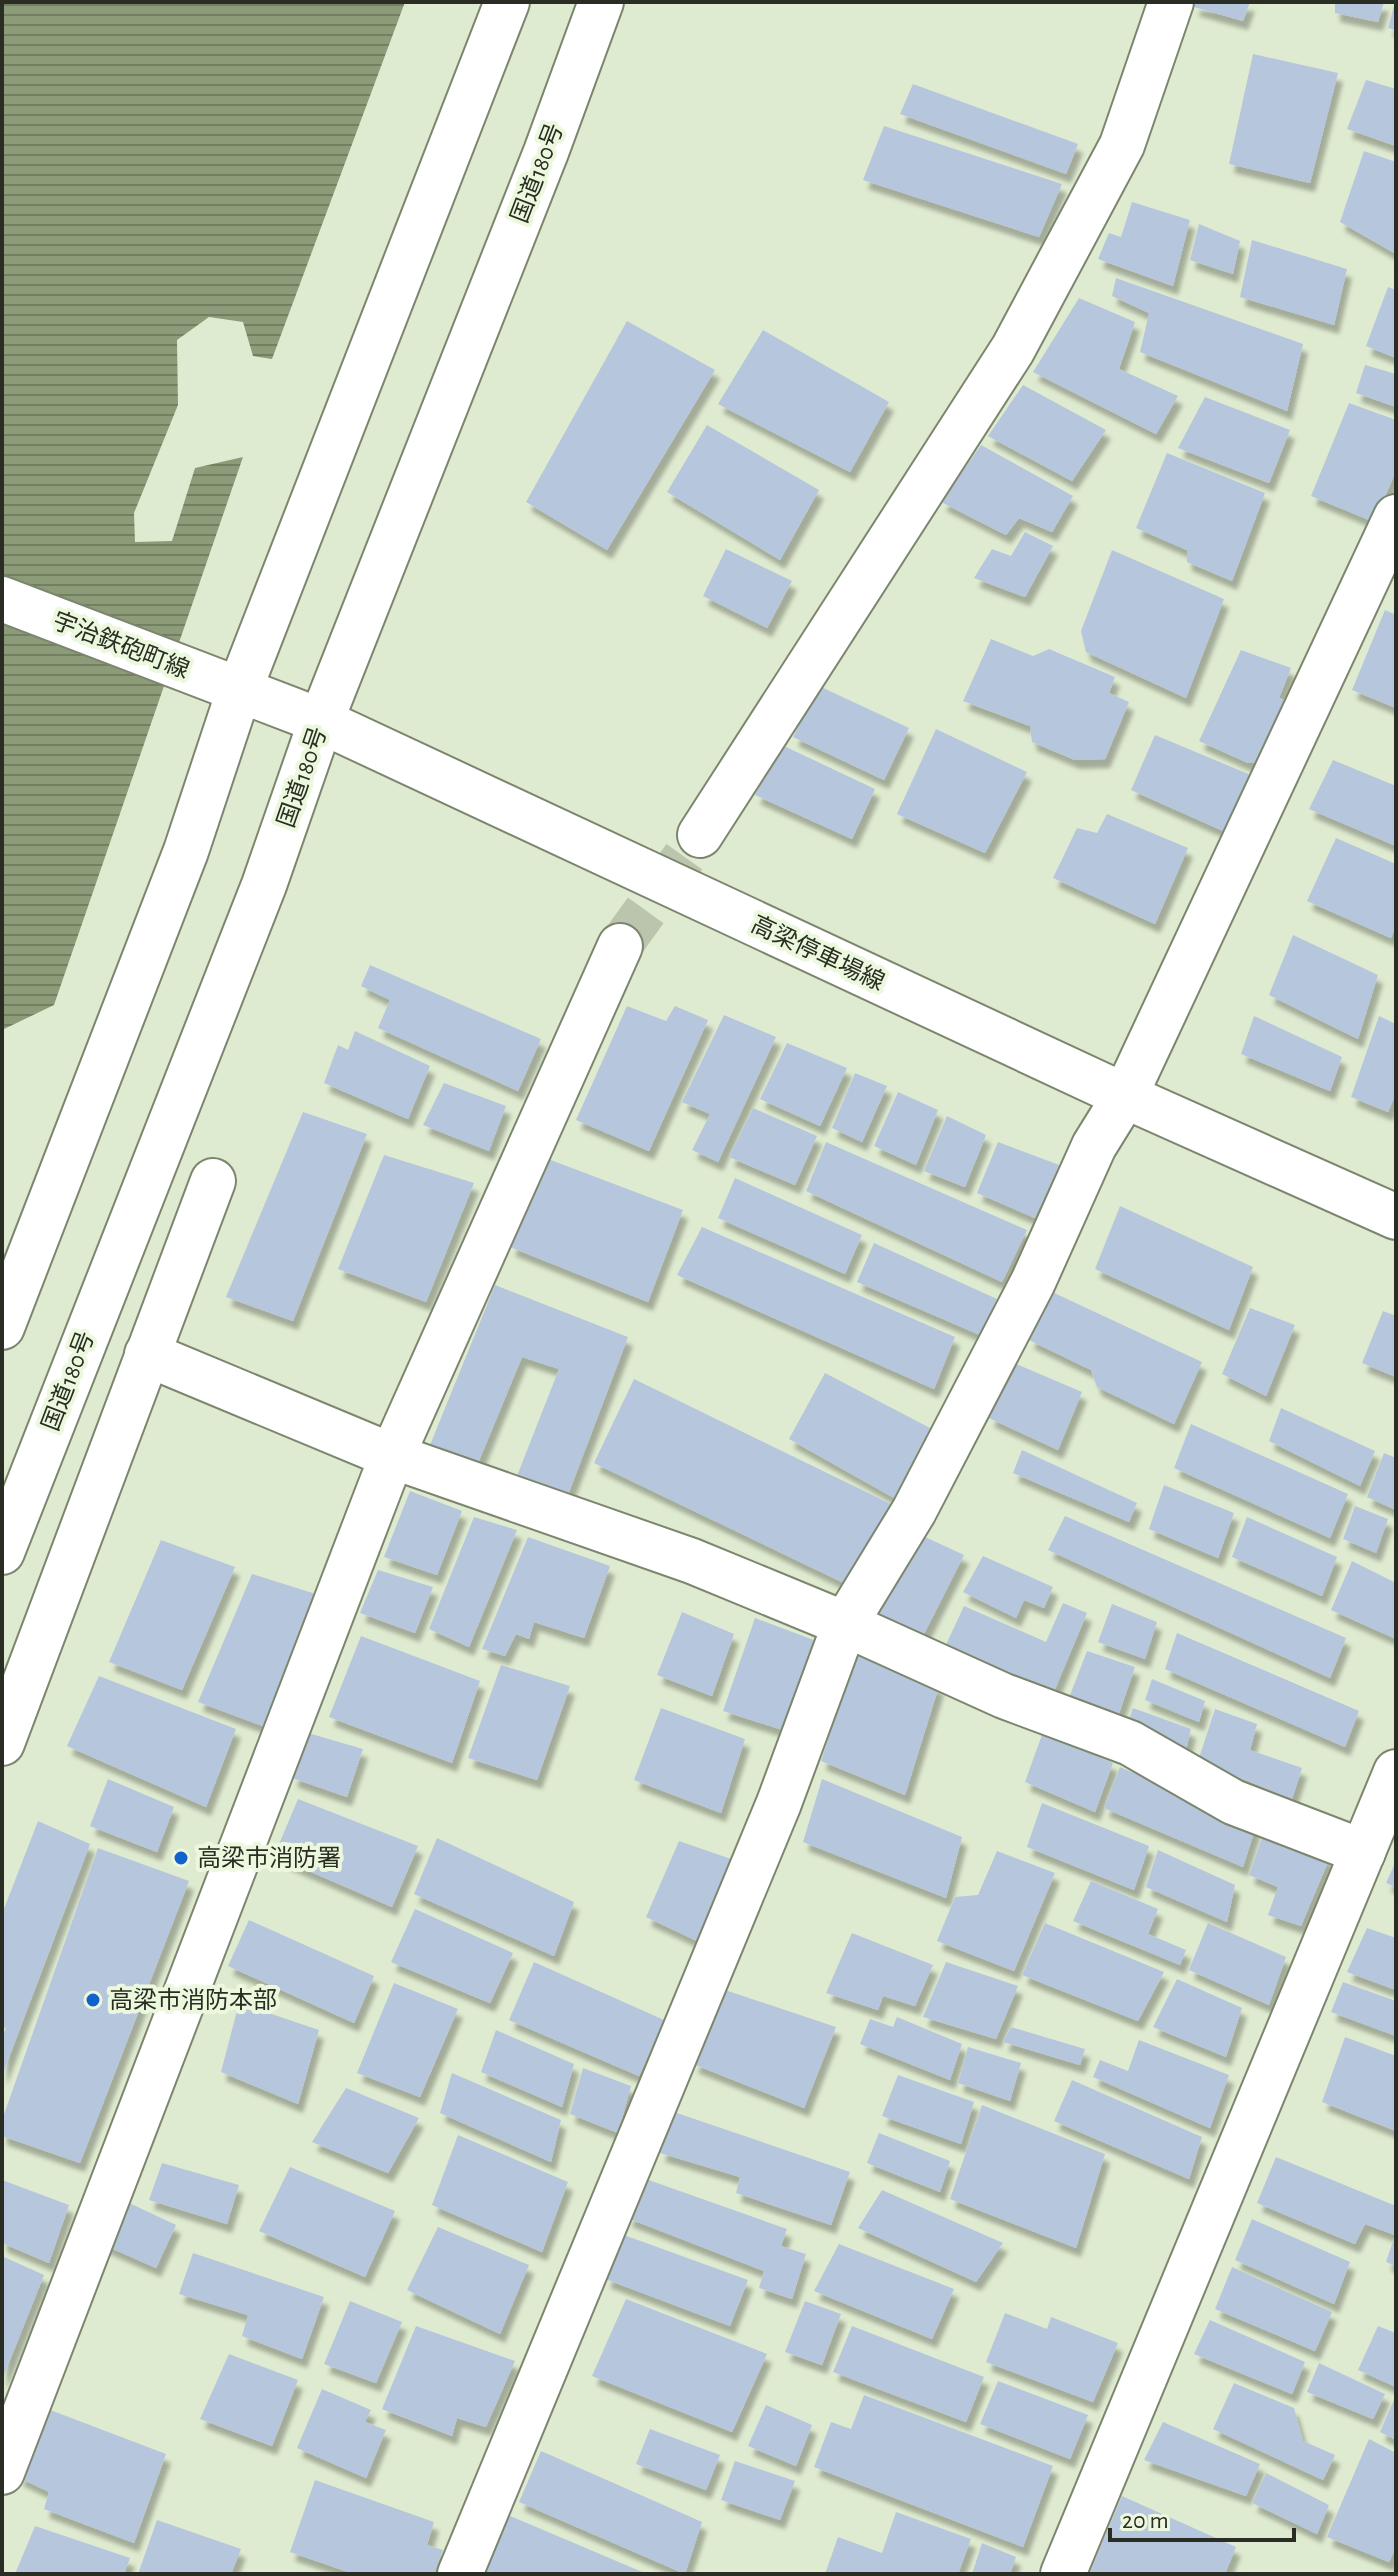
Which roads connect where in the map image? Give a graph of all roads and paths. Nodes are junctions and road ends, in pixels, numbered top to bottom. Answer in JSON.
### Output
{"nodes":[{"id":1,"x":507,"y":2,"type":"edge"},
{"id":2,"x":601,"y":2,"type":"edge"},
{"id":3,"x":1171,"y":2,"type":"edge"},
{"id":4,"x":1396,"y":517,"type":"edge"},
{"id":5,"x":2,"y":599,"type":"edge"},
{"id":6,"x":239,"y":691,"type":"junction"},
{"id":7,"x":321,"y":721,"type":"junction"},
{"id":8,"x":700,"y":835,"type":"tunnel mouth"},
{"id":9,"x":620,"y":946,"type":"tunnel mouth"},
{"id":10,"x":1125,"y":1096,"type":"junction"},
{"id":11,"x":213,"y":1181,"type":"dead end"},
{"id":12,"x":1396,"y":1217,"type":"edge"},
{"id":13,"x":2,"y":1327,"type":"edge"},
{"id":14,"x":147,"y":1354,"type":"junction"},
{"id":15,"x":392,"y":1456,"type":"junction"},
{"id":16,"x":2,"y":1552,"type":"edge"},
{"id":17,"x":845,"y":1624,"type":"junction"},
{"id":18,"x":2,"y":1743,"type":"edge"},
{"id":19,"x":1396,"y":1772,"type":"edge"},
{"id":20,"x":1363,"y":1852,"type":"junction"},
{"id":21,"x":2,"y":2472,"type":"edge"},
{"id":22,"x":460,"y":2574,"type":"edge"},
{"id":23,"x":1063,"y":2574,"type":"edge"}],
"edges":[{"from":1,"to":6,"type":"main road"},
{"from":2,"to":7,"type":"main road","name":"国道180号"},
{"from":3,"to":8,"type":"main road"},
{"from":4,"to":10,"type":"main road"},
{"from":5,"to":6,"type":"main road","name":"宇治鉄砲町線"},
{"from":6,"to":7,"type":"main road","name":"高梁停車場線"},
{"from":6,"to":13,"type":"main road"},
{"from":7,"to":10,"type":"main road","name":"高梁停車場線"},
{"from":7,"to":16,"type":"main road","name":"国道180号"},
{"from":9,"to":15,"type":"main road"},
{"from":10,"to":12,"type":"main road","name":"高梁停車場線"},
{"from":10,"to":17,"type":"main road"},
{"from":11,"to":14,"type":"main road"},
{"from":14,"to":15,"type":"main road"},
{"from":14,"to":18,"type":"main road"},
{"from":15,"to":17,"type":"main road"},
{"from":15,"to":21,"type":"main road"},
{"from":17,"to":20,"type":"main road"},
{"from":17,"to":22,"type":"main road"},
{"from":19,"to":20,"type":"main road"},
{"from":20,"to":23,"type":"main road"}]}
